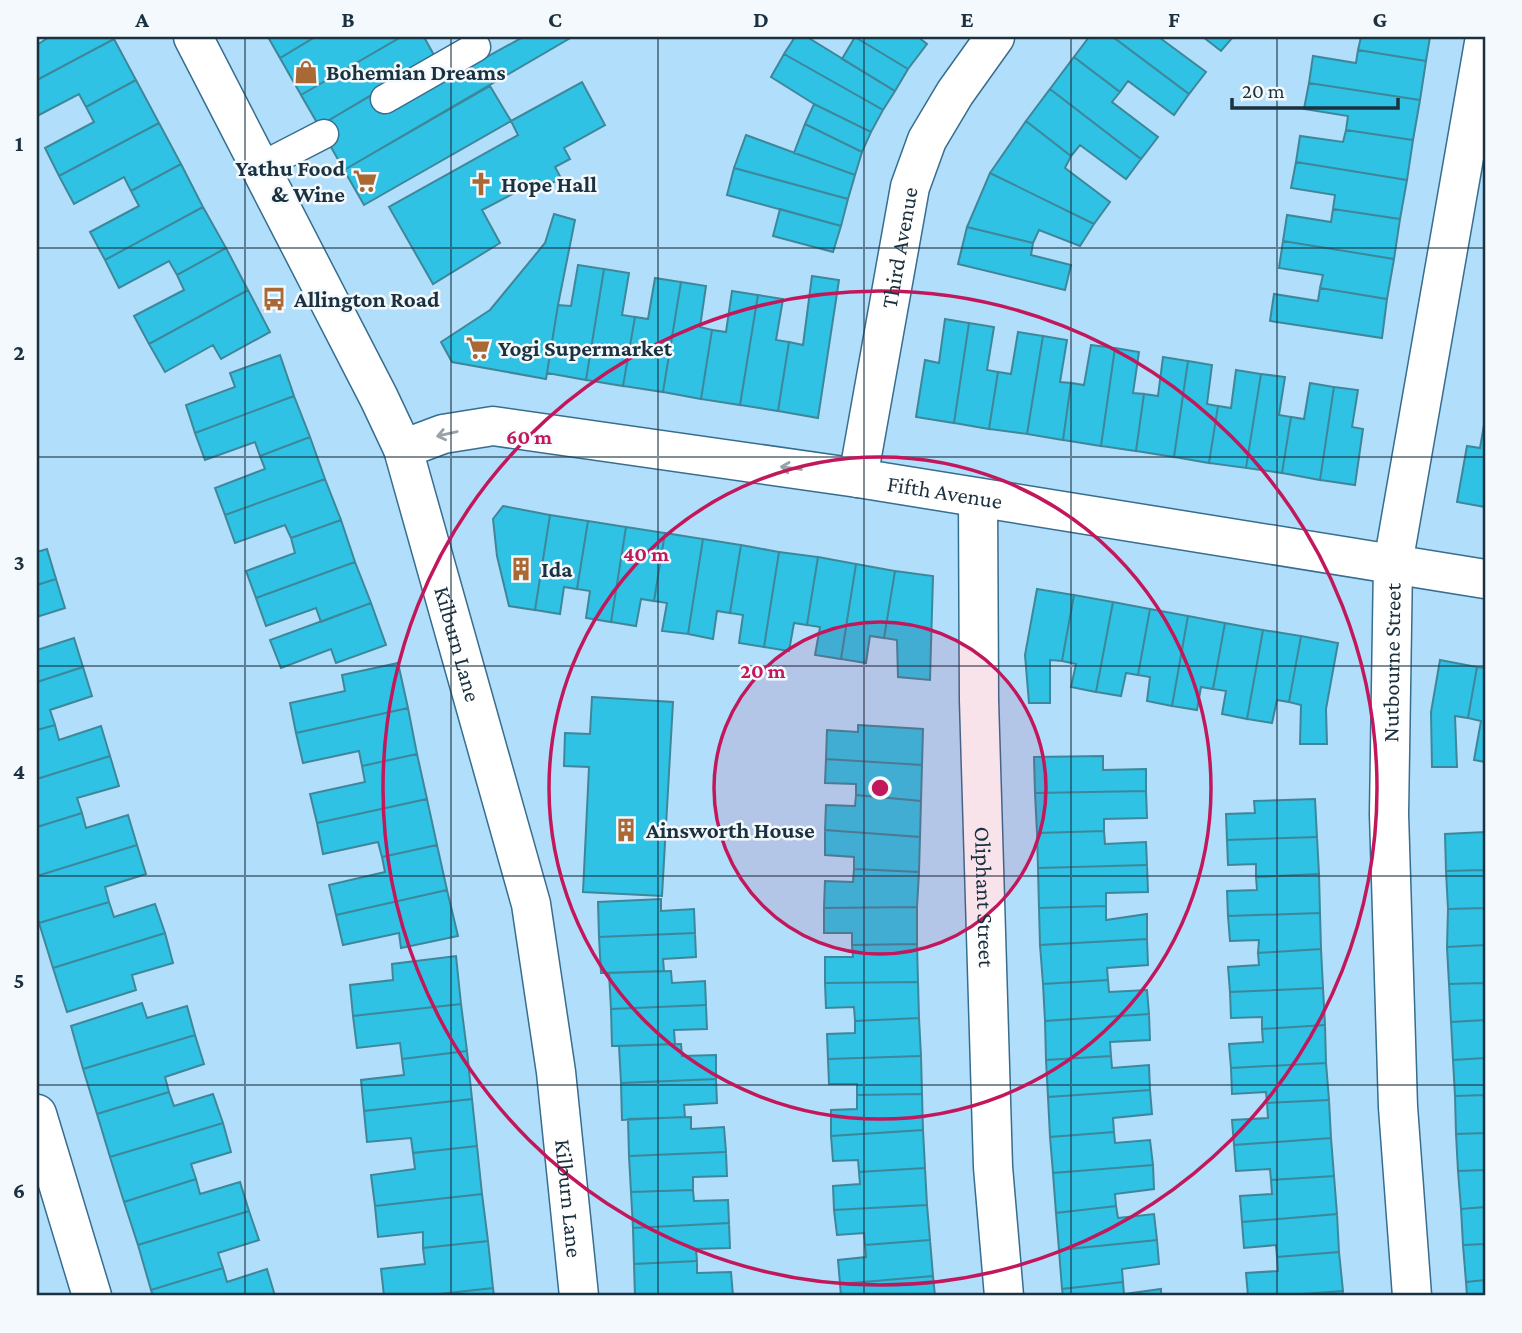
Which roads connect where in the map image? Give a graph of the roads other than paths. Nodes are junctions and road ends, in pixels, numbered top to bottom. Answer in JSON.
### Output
{"nodes":[{"id":1,"x":193,"y":37,"type":"edge"},
{"id":2,"x":995,"y":37,"type":"edge"},
{"id":3,"x":1485,"y":37,"type":"edge"},
{"id":4,"x":476,"y":47,"type":"dead end"},
{"id":5,"x":385,"y":99,"type":"dead end"},
{"id":6,"x":324,"y":134,"type":"dead end"},
{"id":7,"x":260,"y":167,"type":"junction"},
{"id":8,"x":403,"y":449,"type":"junction"},
{"id":9,"x":858,"y":478,"type":"junction"},
{"id":10,"x":978,"y":498,"type":"junction"},
{"id":11,"x":1393,"y":564,"type":"junction"},
{"id":12,"x":1485,"y":579,"type":"edge"},
{"id":13,"x":37,"y":1114,"type":"edge"},
{"id":14,"x":92,"y":1296,"type":"edge"},
{"id":15,"x":579,"y":1296,"type":"edge"},
{"id":16,"x":1004,"y":1296,"type":"edge"},
{"id":17,"x":1412,"y":1296,"type":"edge"}],
"edges":[{"from":1,"to":7,"type":"street","name":"Kilburn Lane"},
{"from":2,"to":9,"type":"street","name":"Third Avenue"},
{"from":3,"to":11,"type":"street","name":"Nutbourne Street"},
{"from":4,"to":5,"type":"lane"},
{"from":6,"to":7,"type":"lane"},
{"from":7,"to":8,"type":"street","name":"Kilburn Lane"},
{"from":9,"to":8,"type":"street","name":"Fifth Avenue","one_way":true},
{"from":8,"to":15,"type":"street","name":"Kilburn Lane"},
{"from":9,"to":10,"type":"street","name":"Fifth Avenue"},
{"from":10,"to":11,"type":"street","name":"Fifth Avenue"},
{"from":10,"to":16,"type":"street","name":"Oliphant Street"},
{"from":11,"to":12,"type":"street","name":"Fifth Avenue"},
{"from":11,"to":17,"type":"street","name":"Nutbourne Street"},
{"from":13,"to":14,"type":"street"}]}
